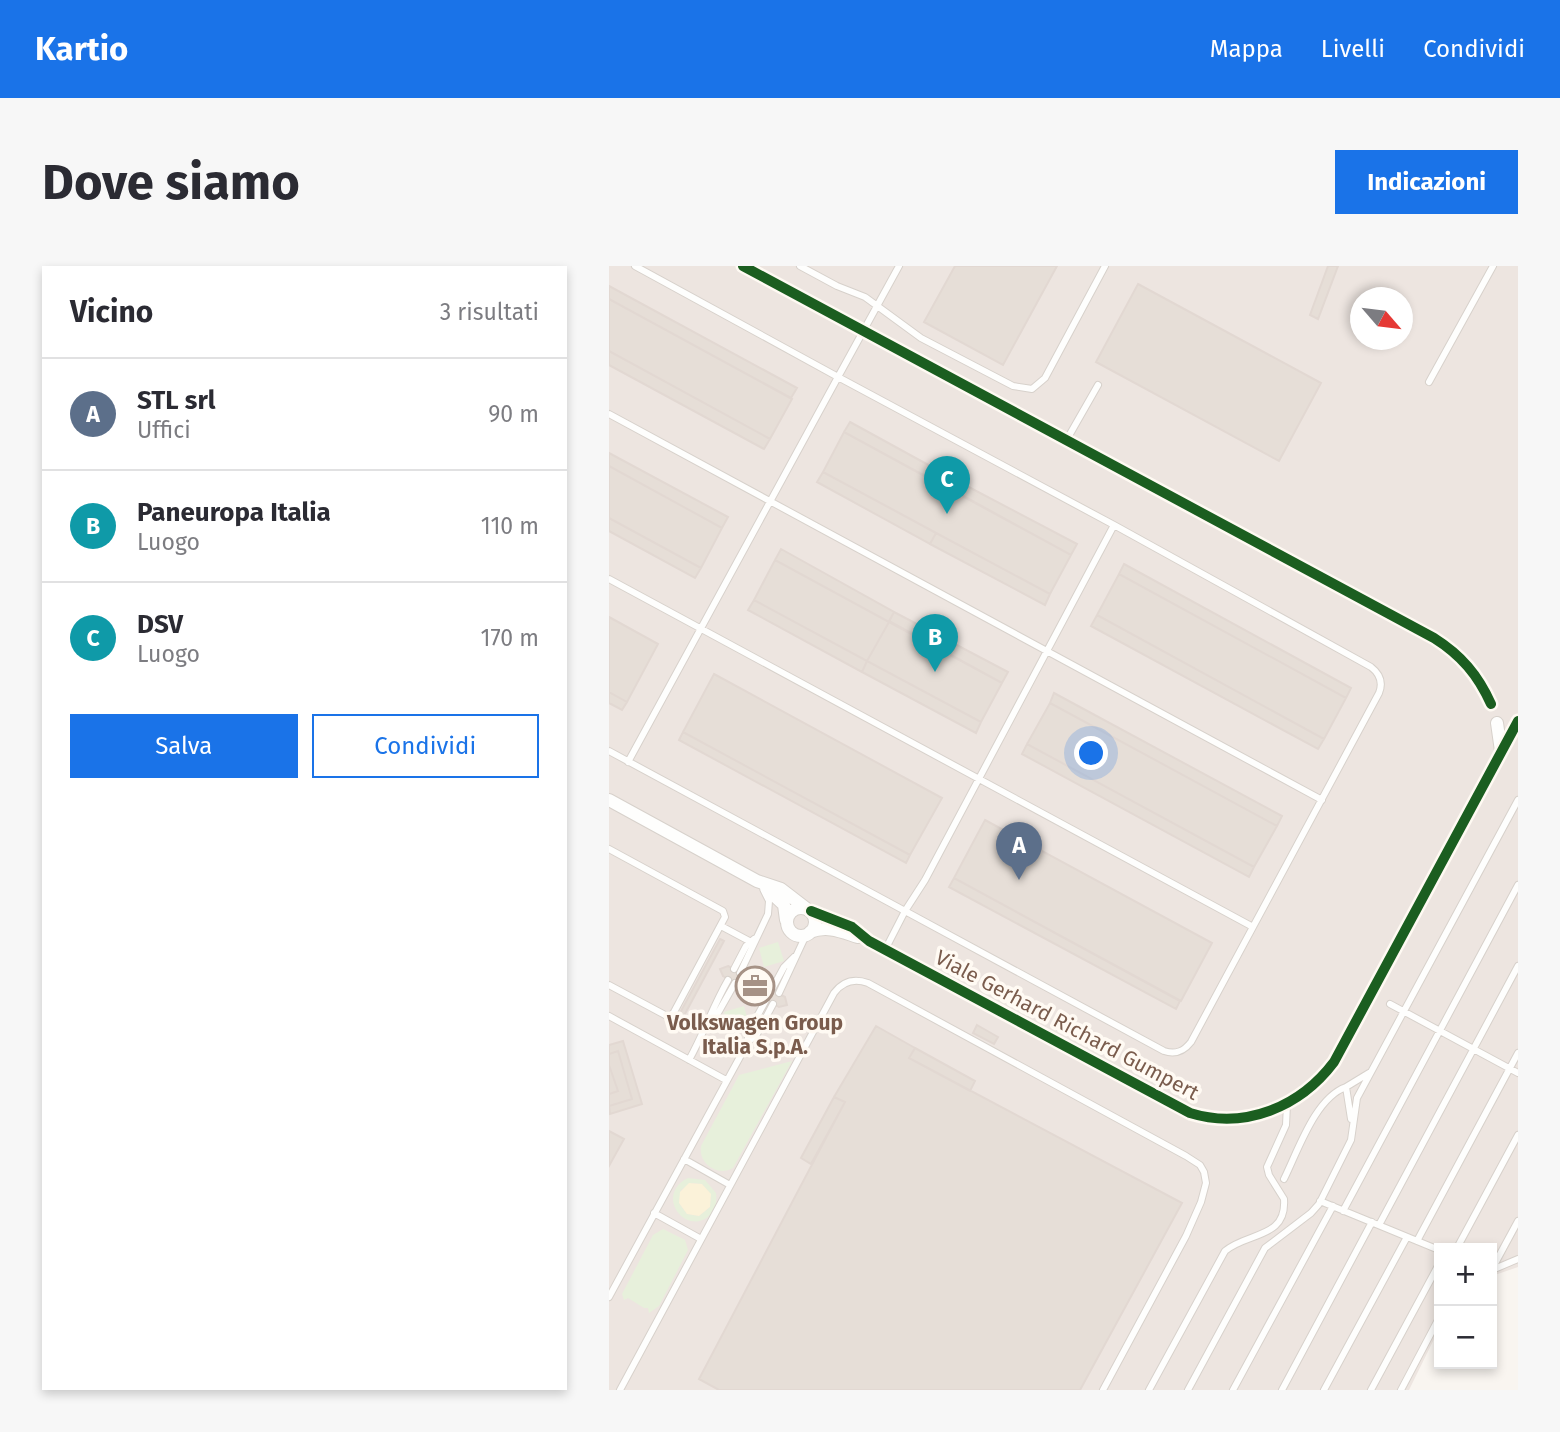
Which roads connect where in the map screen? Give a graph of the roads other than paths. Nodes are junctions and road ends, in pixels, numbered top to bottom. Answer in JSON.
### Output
{"nodes":[{"id":1,"x":635,"y":266,"type":"edge"},
{"id":2,"x":743,"y":266,"type":"edge"},
{"id":3,"x":800,"y":266,"type":"edge"},
{"id":4,"x":899,"y":266,"type":"edge"},
{"id":5,"x":1105,"y":266,"type":"edge"},
{"id":6,"x":1493,"y":266,"type":"edge"},
{"id":7,"x":878,"y":305,"type":"junction"},
{"id":8,"x":863,"y":332,"type":"junction"},
{"id":9,"x":838,"y":377,"type":"junction"},
{"id":10,"x":1429,"y":382,"type":"dead end"},
{"id":11,"x":1098,"y":384,"type":"dead end"},
{"id":12,"x":609,"y":414,"type":"edge"},
{"id":13,"x":1066,"y":442,"type":"junction"},
{"id":14,"x":771,"y":502,"type":"junction"},
{"id":15,"x":1114,"y":525,"type":"junction"},
{"id":16,"x":609,"y":579,"type":"edge"},
{"id":17,"x":702,"y":629,"type":"junction"},
{"id":18,"x":1047,"y":652,"type":"junction"},
{"id":19,"x":1491,"y":704,"type":"dead end"},
{"id":20,"x":1518,"y":721,"type":"edge"},
{"id":21,"x":1497,"y":723,"type":"dead end"},
{"id":22,"x":609,"y":751,"type":"edge"},
{"id":23,"x":1501,"y":751,"type":"junction"},
{"id":24,"x":628,"y":762,"type":"junction"},
{"id":25,"x":979,"y":778,"type":"junction"},
{"id":26,"x":609,"y":800,"type":"edge"},
{"id":27,"x":1322,"y":800,"type":"junction"},
{"id":28,"x":1518,"y":800,"type":"edge"},
{"id":29,"x":609,"y":849,"type":"edge"},
{"id":30,"x":757,"y":881,"type":"junction"},
{"id":31,"x":1518,"y":885,"type":"edge"},
{"id":32,"x":809,"y":910,"type":"junction"},
{"id":33,"x":905,"y":911,"type":"junction"},
{"id":34,"x":786,"y":920,"type":"junction"},
{"id":35,"x":721,"y":926,"type":"junction"},
{"id":36,"x":1253,"y":927,"type":"junction"},
{"id":37,"x":808,"y":934,"type":"junction"},
{"id":38,"x":753,"y":940,"type":"junction"},
{"id":39,"x":869,"y":941,"type":"junction"},
{"id":40,"x":885,"y":950,"type":"junction"},
{"id":41,"x":795,"y":957,"type":"junction"},
{"id":42,"x":1518,"y":966,"type":"edge"},
{"id":43,"x":737,"y":971,"type":"dead end"},
{"id":44,"x":731,"y":981,"type":"dead end"},
{"id":45,"x":609,"y":985,"type":"edge"},
{"id":46,"x":772,"y":989,"type":"dead end"},
{"id":47,"x":779,"y":993,"type":"dead end"},
{"id":48,"x":769,"y":1002,"type":"dead end"},
{"id":49,"x":1390,"y":1004,"type":"dead end"},
{"id":50,"x":1404,"y":1011,"type":"junction"},
{"id":51,"x":609,"y":1016,"type":"edge"},
{"id":52,"x":1440,"y":1031,"type":"junction"},
{"id":53,"x":1473,"y":1049,"type":"junction"},
{"id":54,"x":1518,"y":1053,"type":"edge"},
{"id":55,"x":689,"y":1060,"type":"junction"},
{"id":56,"x":1375,"y":1066,"type":"junction"},
{"id":57,"x":1510,"y":1068,"type":"junction"},
{"id":58,"x":1518,"y":1073,"type":"edge"},
{"id":59,"x":726,"y":1080,"type":"junction"},
{"id":60,"x":1346,"y":1087,"type":"junction"},
{"id":61,"x":1287,"y":1104,"type":"junction"},
{"id":62,"x":1353,"y":1131,"type":"junction"},
{"id":63,"x":1518,"y":1135,"type":"edge"},
{"id":64,"x":684,"y":1159,"type":"junction"},
{"id":65,"x":1284,"y":1179,"type":"dead end"},
{"id":66,"x":730,"y":1185,"type":"junction"},
{"id":67,"x":1320,"y":1201,"type":"junction"},
{"id":68,"x":1333,"y":1206,"type":"junction"},
{"id":69,"x":1343,"y":1211,"type":"junction"},
{"id":70,"x":654,"y":1213,"type":"junction"},
{"id":71,"x":1518,"y":1221,"type":"edge"},
{"id":72,"x":1375,"y":1224,"type":"junction"},
{"id":73,"x":1408,"y":1237,"type":"junction"},
{"id":74,"x":701,"y":1238,"type":"junction"},
{"id":75,"x":1417,"y":1241,"type":"junction"},
{"id":76,"x":1460,"y":1243,"type":"edge"},
{"id":77,"x":1434,"y":1248,"type":"edge"},
{"id":78,"x":1518,"y":1259,"type":"edge"},
{"id":79,"x":1497,"y":1261,"type":"edge"},
{"id":80,"x":1497,"y":1268,"type":"edge"},
{"id":81,"x":1434,"y":1273,"type":"edge"},
{"id":82,"x":609,"y":1297,"type":"edge"},
{"id":83,"x":1434,"y":1327,"type":"edge"},
{"id":84,"x":620,"y":1390,"type":"edge"},
{"id":85,"x":1103,"y":1390,"type":"edge"},
{"id":86,"x":1149,"y":1390,"type":"edge"},
{"id":87,"x":1188,"y":1390,"type":"edge"},
{"id":88,"x":1233,"y":1390,"type":"edge"},
{"id":89,"x":1282,"y":1390,"type":"edge"},
{"id":90,"x":1324,"y":1390,"type":"edge"},
{"id":91,"x":1371,"y":1390,"type":"edge"},
{"id":92,"x":1401,"y":1390,"type":"edge"}],
"edges":[{"from":1,"to":9,"type":"lane"},
{"from":2,"to":8,"type":"street"},
{"from":3,"to":7,"type":"lane"},
{"from":4,"to":7,"type":"lane"},
{"from":5,"to":7,"type":"lane"},
{"from":6,"to":10,"type":"lane"},
{"from":7,"to":8,"type":"lane"},
{"from":8,"to":9,"type":"lane"},
{"from":8,"to":13,"type":"street"},
{"from":9,"to":14,"type":"lane"},
{"from":9,"to":15,"type":"lane"},
{"from":11,"to":13,"type":"lane"},
{"from":12,"to":14,"type":"lane"},
{"from":13,"to":19,"type":"street"},
{"from":14,"to":17,"type":"lane"},
{"from":14,"to":18,"type":"lane"},
{"from":15,"to":18,"type":"lane"},
{"from":15,"to":27,"type":"lane"},
{"from":16,"to":17,"type":"lane"},
{"from":17,"to":24,"type":"lane"},
{"from":17,"to":25,"type":"lane"},
{"from":18,"to":25,"type":"lane"},
{"from":18,"to":27,"type":"lane"},
{"from":20,"to":23,"type":"street","name":"Viale Gerhard Richard Gumpert"},
{"from":21,"to":23,"type":"street"},
{"from":22,"to":24,"type":"lane"},
{"from":23,"to":61,"type":"street","name":"Viale Gerhard Richard Gumpert"},
{"from":24,"to":33,"type":"lane"},
{"from":25,"to":33,"type":"lane"},
{"from":25,"to":36,"type":"lane"},
{"from":26,"to":30,"type":"street","name":"Viale Gerhard Richard Gumpert"},
{"from":27,"to":36,"type":"lane"},
{"from":28,"to":50,"type":"lane"},
{"from":29,"to":35,"type":"lane"},
{"from":30,"to":32,"type":"street","name":"Viale Gerhard Richard Gumpert"},
{"from":30,"to":34,"type":"street","name":"Viale Gerhard Richard Gumpert"},
{"from":30,"to":38,"type":"lane"},
{"from":31,"to":52,"type":"lane"},
{"from":32,"to":34,"type":"street"},
{"from":32,"to":37,"type":"street"},
{"from":32,"to":39,"type":"street","name":"Viale Gerhard Richard Gumpert"},
{"from":33,"to":36,"type":"lane"},
{"from":33,"to":40,"type":"lane"},
{"from":34,"to":37,"type":"street"},
{"from":35,"to":38,"type":"lane"},
{"from":35,"to":45,"type":"lane"},
{"from":37,"to":39,"type":"street","name":"Viale Gerhard Richard Gumpert"},
{"from":37,"to":41,"type":"lane"},
{"from":38,"to":43,"type":"lane"},
{"from":39,"to":40,"type":"street","name":"Viale Gerhard Richard Gumpert"},
{"from":40,"to":61,"type":"street","name":"Viale Gerhard Richard Gumpert"},
{"from":41,"to":46,"type":"lane"},
{"from":41,"to":47,"type":"lane"},
{"from":42,"to":53,"type":"lane"},
{"from":44,"to":55,"type":"lane"},
{"from":48,"to":59,"type":"lane"},
{"from":49,"to":50,"type":"lane"},
{"from":50,"to":52,"type":"lane"},
{"from":50,"to":56,"type":"lane"},
{"from":51,"to":55,"type":"lane"},
{"from":52,"to":53,"type":"lane"},
{"from":52,"to":69,"type":"lane"},
{"from":53,"to":57,"type":"lane"},
{"from":53,"to":72,"type":"lane"},
{"from":54,"to":57,"type":"lane"},
{"from":55,"to":59,"type":"lane"},
{"from":56,"to":60,"type":"lane"},
{"from":56,"to":62,"type":"lane"},
{"from":57,"to":58,"type":"lane"},
{"from":57,"to":75,"type":"lane"},
{"from":59,"to":64,"type":"lane"},
{"from":60,"to":62,"type":"lane"},
{"from":60,"to":65,"type":"lane"},
{"from":61,"to":86,"type":"lane"},
{"from":62,"to":67,"type":"lane"},
{"from":63,"to":76,"type":"lane"},
{"from":64,"to":66,"type":"lane"},
{"from":64,"to":70,"type":"lane"},
{"from":66,"to":74,"type":"lane"},
{"from":66,"to":85,"type":"lane"},
{"from":67,"to":68,"type":"lane"},
{"from":67,"to":87,"type":"lane"},
{"from":68,"to":69,"type":"lane"},
{"from":68,"to":88,"type":"lane"},
{"from":69,"to":72,"type":"lane"},
{"from":70,"to":74,"type":"lane"},
{"from":70,"to":82,"type":"lane"},
{"from":71,"to":79,"type":"lane"},
{"from":72,"to":73,"type":"lane"},
{"from":72,"to":89,"type":"lane"},
{"from":73,"to":75,"type":"lane"},
{"from":73,"to":90,"type":"lane"},
{"from":74,"to":84,"type":"lane"},
{"from":75,"to":77,"type":"lane"},
{"from":78,"to":80,"type":"lane"},
{"from":81,"to":91,"type":"lane"},
{"from":83,"to":92,"type":"lane"}]}
